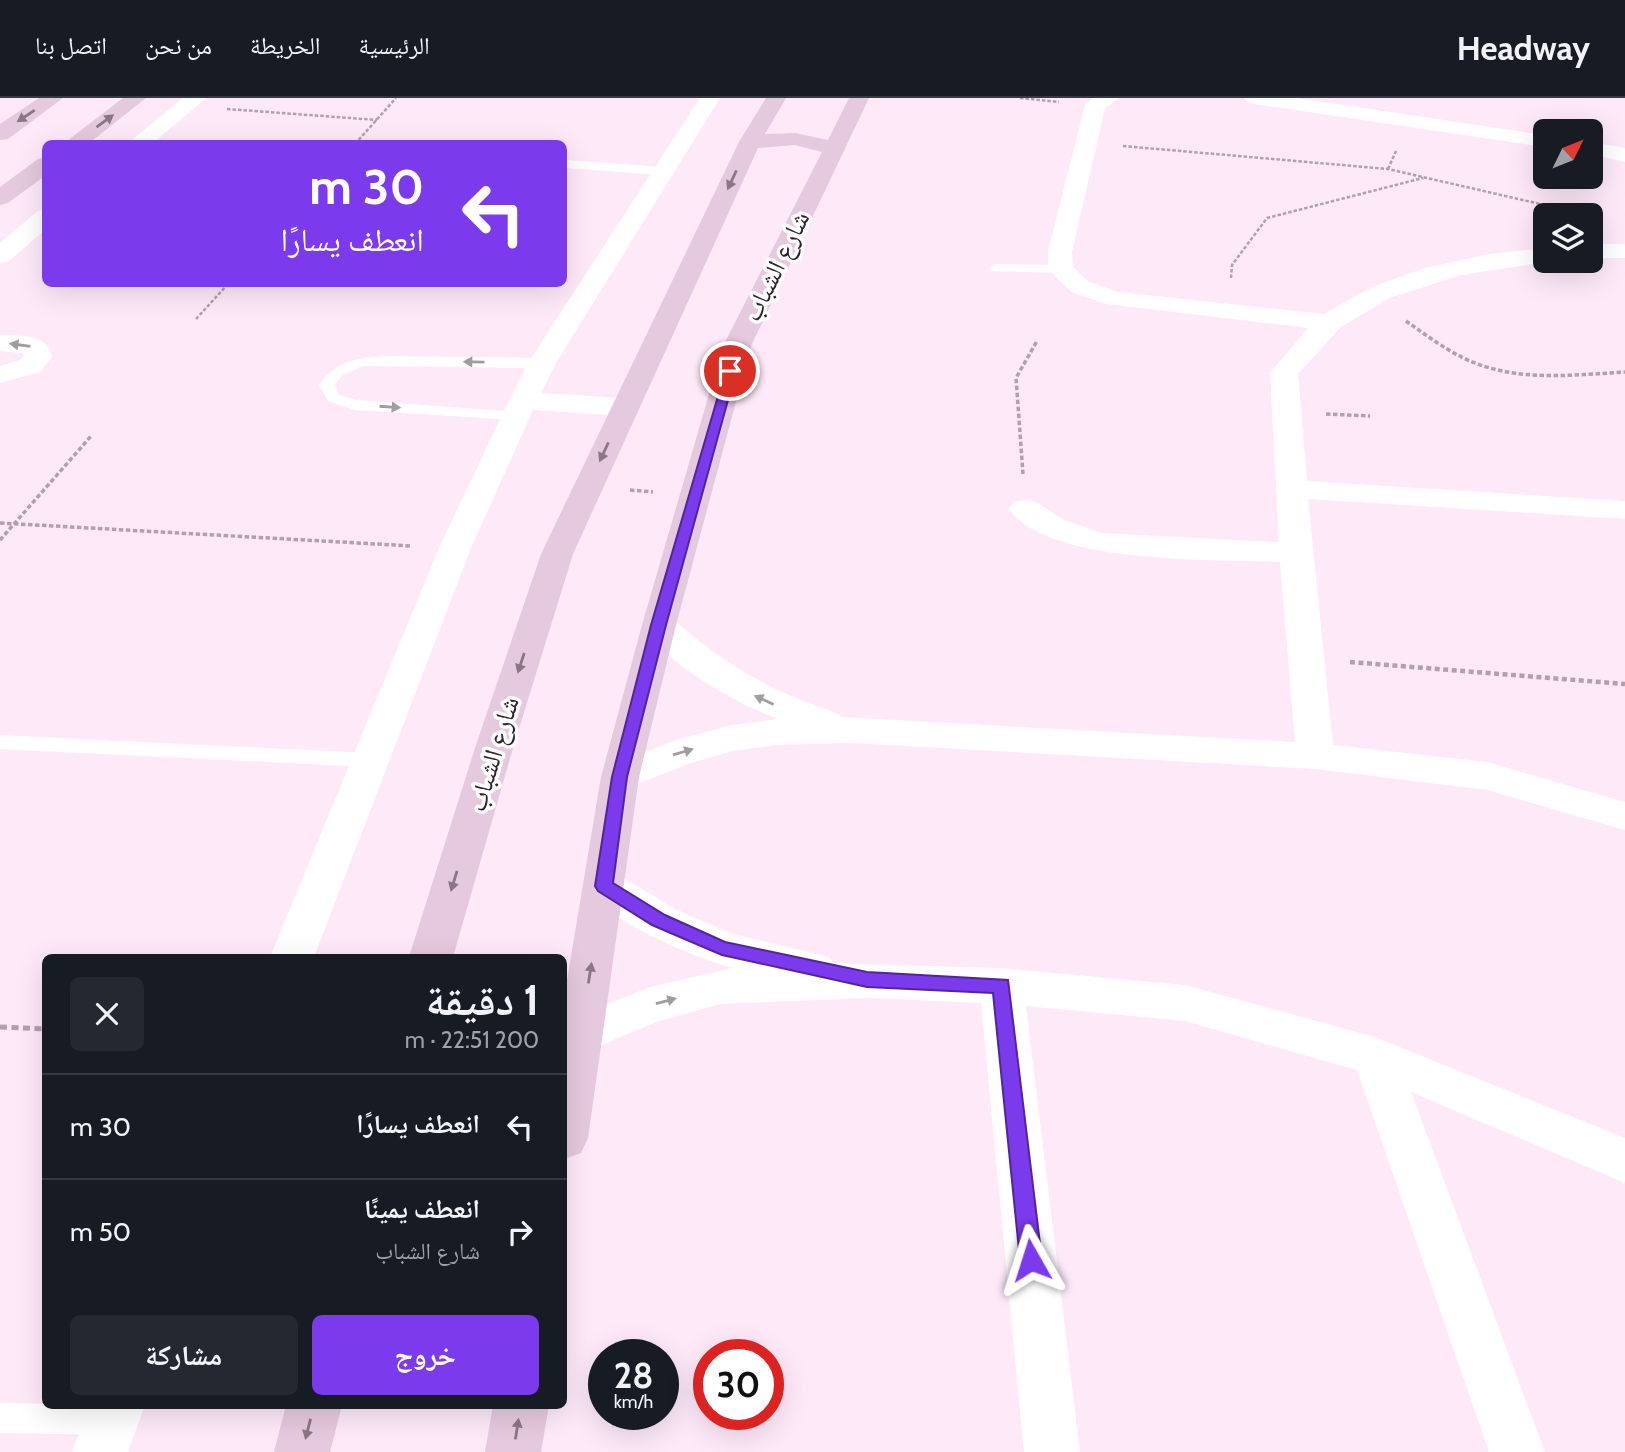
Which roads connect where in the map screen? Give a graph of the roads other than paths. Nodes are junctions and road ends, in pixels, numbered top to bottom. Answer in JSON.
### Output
{"nodes":[{"id":1,"x":53,"y":98,"type":"edge"},
{"id":2,"x":136,"y":98,"type":"edge"},
{"id":3,"x":710,"y":98,"type":"edge"},
{"id":4,"x":776,"y":98,"type":"edge"},
{"id":5,"x":859,"y":98,"type":"edge"},
{"id":6,"x":1109,"y":98,"type":"edge"},
{"id":7,"x":1254,"y":98,"type":"edge"},
{"id":8,"x":191,"y":102,"type":"edge"},
{"id":9,"x":0,"y":134,"type":"edge"},
{"id":10,"x":1533,"y":139,"type":"edge"},
{"id":11,"x":79,"y":140,"type":"edge"},
{"id":12,"x":143,"y":140,"type":"edge"},
{"id":13,"x":750,"y":142,"type":"junction"},
{"id":14,"x":834,"y":148,"type":"junction"},
{"id":15,"x":567,"y":164,"type":"edge"},
{"id":16,"x":42,"y":167,"type":"edge"},
{"id":17,"x":662,"y":171,"type":"junction"},
{"id":18,"x":0,"y":198,"type":"edge"},
{"id":19,"x":42,"y":219,"type":"edge"},
{"id":20,"x":1603,"y":250,"type":"edge"},
{"id":21,"x":1625,"y":251,"type":"edge"},
{"id":22,"x":0,"y":256,"type":"edge"},
{"id":23,"x":1533,"y":256,"type":"edge"},
{"id":24,"x":996,"y":268,"type":"dead end"},
{"id":25,"x":1061,"y":269,"type":"junction"},
{"id":26,"x":1330,"y":323,"type":"junction"},
{"id":27,"x":0,"y":343,"type":"edge"},
{"id":28,"x":542,"y":363,"type":"junction"},
{"id":29,"x":0,"y":375,"type":"edge"},
{"id":30,"x":625,"y":407,"type":"junction"},
{"id":31,"x":519,"y":408,"type":"junction"},
{"id":32,"x":1294,"y":489,"type":"junction"},
{"id":33,"x":1025,"y":509,"type":"road end"},
{"id":34,"x":1625,"y":510,"type":"edge"},
{"id":35,"x":1296,"y":553,"type":"junction"},
{"id":36,"x":659,"y":625,"type":"junction"},
{"id":37,"x":852,"y":730,"type":"junction"},
{"id":38,"x":0,"y":742,"type":"edge"},
{"id":39,"x":1315,"y":756,"type":"junction"},
{"id":40,"x":371,"y":760,"type":"junction"},
{"id":41,"x":620,"y":777,"type":"junction"},
{"id":42,"x":1625,"y":816,"type":"edge"},
{"id":43,"x":604,"y":886,"type":"junction"},
{"id":44,"x":293,"y":954,"type":"edge"},
{"id":45,"x":432,"y":954,"type":"edge"},
{"id":46,"x":867,"y":980,"type":"junction"},
{"id":47,"x":1002,"y":986,"type":"junction"},
{"id":48,"x":580,"y":1035,"type":"junction"},
{"id":49,"x":1375,"y":1056,"type":"junction"},
{"id":50,"x":567,"y":1119,"type":"edge"},
{"id":51,"x":1625,"y":1161,"type":"edge"},
{"id":52,"x":313,"y":1409,"type":"edge"},
{"id":53,"x":520,"y":1409,"type":"edge"},
{"id":54,"x":0,"y":1418,"type":"edge"},
{"id":55,"x":109,"y":1426,"type":"edge"},
{"id":56,"x":302,"y":1452,"type":"edge"},
{"id":57,"x":513,"y":1452,"type":"edge"},
{"id":58,"x":1052,"y":1452,"type":"edge"},
{"id":59,"x":1517,"y":1452,"type":"edge"}],
"edges":[{"from":1,"to":9,"type":"street","one_way":true},
{"from":11,"to":2,"type":"street","one_way":true},
{"from":3,"to":17,"type":"street"},
{"from":4,"to":13,"type":"street","name":"شارع الشباب"},
{"from":5,"to":14,"type":"street","name":"شارع الشباب"},
{"from":6,"to":25,"type":"street"},
{"from":7,"to":10,"type":"street"},
{"from":8,"to":12,"type":"street"},
{"from":13,"to":14,"type":"street"},
{"from":13,"to":30,"type":"street","name":"شارع الشباب","one_way":true},
{"from":14,"to":36,"type":"street","name":"شارع الشباب"},
{"from":15,"to":17,"type":"lane"},
{"from":16,"to":18,"type":"street"},
{"from":17,"to":28,"type":"street"},
{"from":19,"to":22,"type":"street"},
{"from":20,"to":21,"type":"street"},
{"from":23,"to":26,"type":"street"},
{"from":24,"to":25,"type":"lane"},
{"from":25,"to":26,"type":"street"},
{"from":26,"to":32,"type":"street"},
{"from":29,"to":27,"type":"street","one_way":true},
{"from":28,"to":31,"type":"street"},
{"from":28,"to":31,"type":"lane","one_way":true},
{"from":30,"to":31,"type":"street"},
{"from":30,"to":45,"type":"street","name":"شارع الشباب","one_way":true},
{"from":31,"to":40,"type":"street"},
{"from":32,"to":34,"type":"street"},
{"from":32,"to":35,"type":"street"},
{"from":33,"to":35,"type":"street"},
{"from":35,"to":39,"type":"street"},
{"from":37,"to":36,"type":"street","one_way":true},
{"from":36,"to":41,"type":"street","name":"شارع الشباب"},
{"from":37,"to":39,"type":"street"},
{"from":41,"to":37,"type":"street","one_way":true},
{"from":38,"to":40,"type":"lane"},
{"from":39,"to":42,"type":"street"},
{"from":40,"to":44,"type":"street"},
{"from":41,"to":43,"type":"street","name":"شارع الشباب"},
{"from":43,"to":46,"type":"street"},
{"from":48,"to":43,"type":"street","name":"شارع الشباب","one_way":true},
{"from":46,"to":47,"type":"street"},
{"from":48,"to":46,"type":"street","one_way":true},
{"from":47,"to":49,"type":"street"},
{"from":47,"to":58,"type":"street"},
{"from":48,"to":50,"type":"street","name":"شارع الشباب"},
{"from":49,"to":51,"type":"street"},
{"from":49,"to":59,"type":"street"},
{"from":52,"to":56,"type":"street","one_way":true},
{"from":57,"to":53,"type":"street","one_way":true},
{"from":54,"to":55,"type":"lane"}]}
